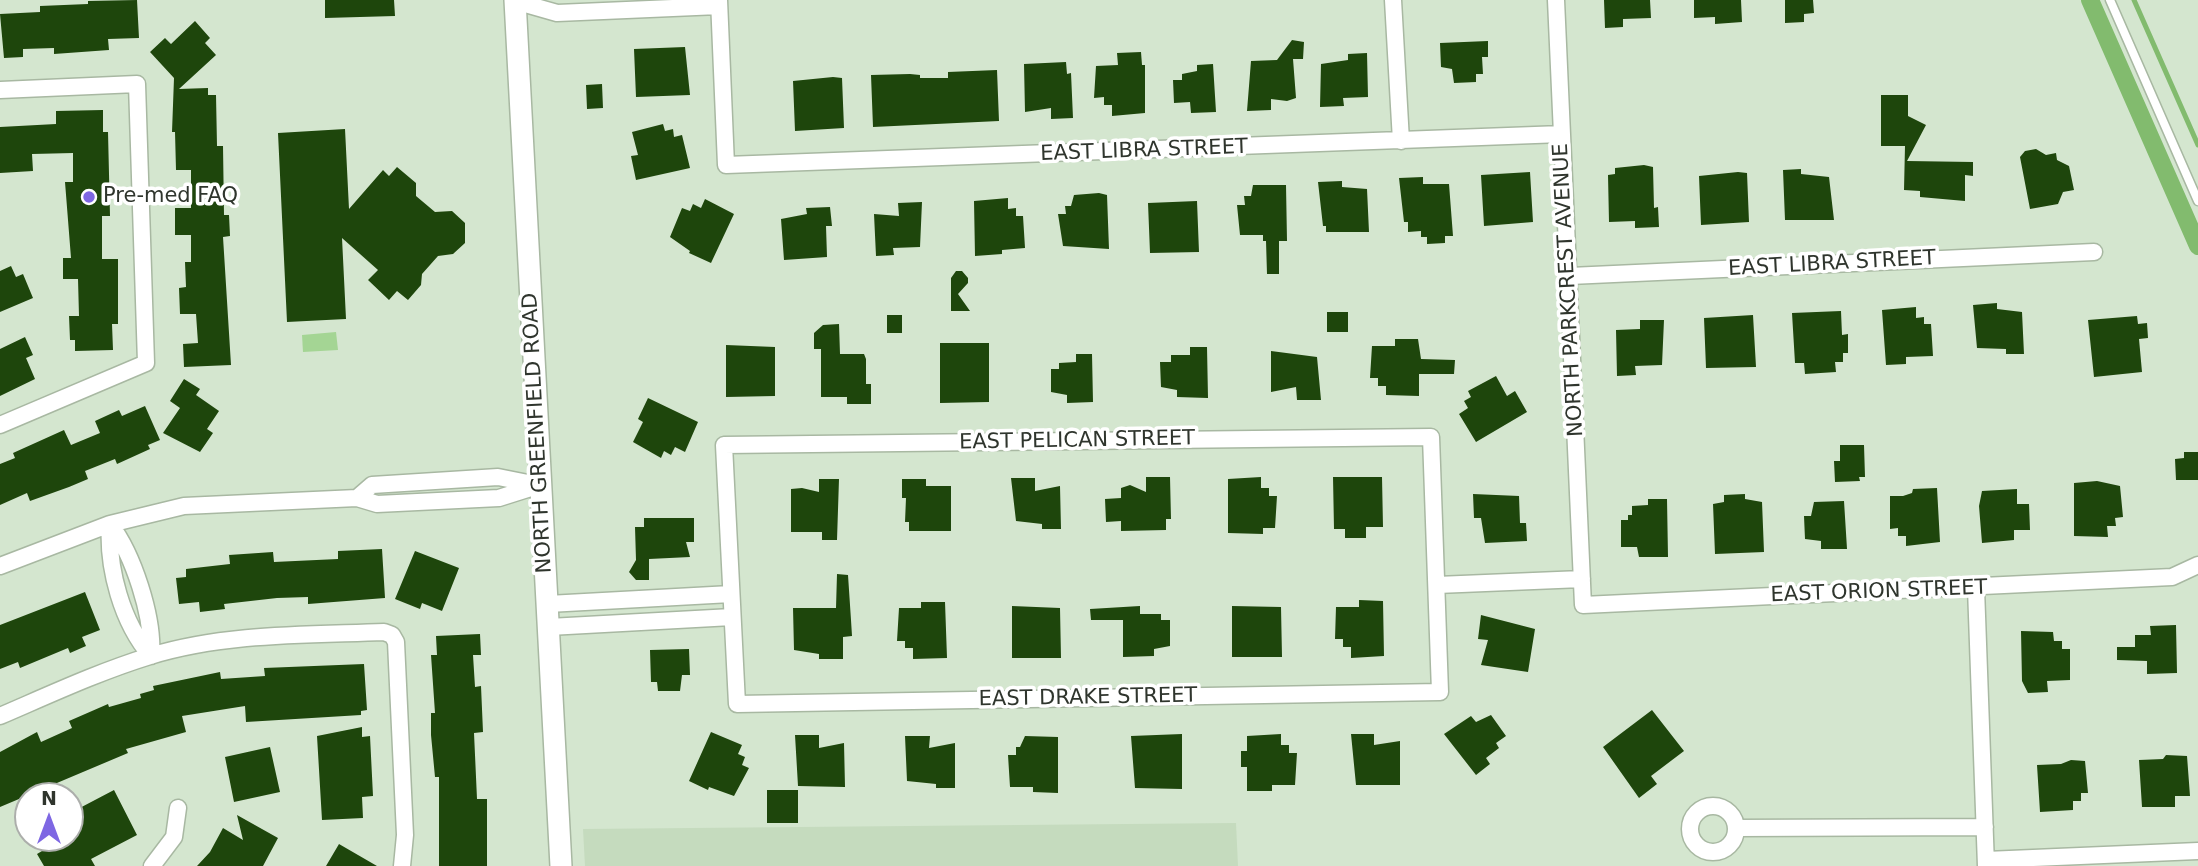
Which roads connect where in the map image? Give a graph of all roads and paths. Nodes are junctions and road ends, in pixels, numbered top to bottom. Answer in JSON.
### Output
{"nodes":[{"id":1,"x":516,"y":0,"type":"edge"},
{"id":2,"x":1393,"y":0,"type":"edge"},
{"id":3,"x":1556,"y":0,"type":"edge"},
{"id":4,"x":2110,"y":0,"type":"edge"},
{"id":5,"x":719,"y":3,"type":"edge"},
{"id":6,"x":0,"y":90,"type":"edge"},
{"id":7,"x":1562,"y":134,"type":"junction"},
{"id":8,"x":1401,"y":141,"type":"junction"},
{"id":9,"x":2198,"y":201,"type":"edge"},
{"id":10,"x":2094,"y":252,"type":"dead end"},
{"id":11,"x":1570,"y":275,"type":"junction"},
{"id":12,"x":0,"y":425,"type":"edge"},
{"id":13,"x":540,"y":485,"type":"junction"},
{"id":14,"x":110,"y":524,"type":"junction"},
{"id":15,"x":2198,"y":565,"type":"edge"},
{"id":16,"x":0,"y":566,"type":"edge"},
{"id":17,"x":1581,"y":579,"type":"junction"},
{"id":18,"x":1437,"y":584,"type":"junction"},
{"id":19,"x":1976,"y":588,"type":"junction"},
{"id":20,"x":731,"y":594,"type":"junction"},
{"id":21,"x":548,"y":604,"type":"junction"},
{"id":22,"x":732,"y":617,"type":"junction"},
{"id":23,"x":549,"y":627,"type":"junction"},
{"id":24,"x":150,"y":656,"type":"junction"},
{"id":25,"x":0,"y":716,"type":"edge"},
{"id":26,"x":178,"y":808,"type":"dead end"},
{"id":27,"x":1985,"y":827,"type":"junction"},
{"id":28,"x":1736,"y":828,"type":"dead end"},
{"id":29,"x":2198,"y":851,"type":"edge"},
{"id":30,"x":1986,"y":863,"type":"edge"},
{"id":31,"x":152,"y":866,"type":"edge"},
{"id":32,"x":402,"y":866,"type":"edge"},
{"id":33,"x":561,"y":866,"type":"edge"}],
"edges":[{"from":1,"to":5,"type":"street"},
{"from":1,"to":13,"type":"main road","name":"NORTH GREENFIELD ROAD"},
{"from":2,"to":8,"type":"street"},
{"from":3,"to":7,"type":"street","name":"NORTH PARKCREST AVENUE"},
{"from":4,"to":9,"type":"lane"},
{"from":5,"to":8,"type":"street","name":"EAST LIBRA STREET"},
{"from":6,"to":12,"type":"street"},
{"from":7,"to":8,"type":"street","name":"EAST LIBRA STREET"},
{"from":7,"to":11,"type":"street","name":"NORTH PARKCREST AVENUE"},
{"from":10,"to":11,"type":"street","name":"EAST LIBRA STREET"},
{"from":11,"to":17,"type":"street","name":"NORTH PARKCREST AVENUE"},
{"from":13,"to":14,"type":"street"},
{"from":13,"to":21,"type":"main road","name":"NORTH GREENFIELD ROAD"},
{"from":14,"to":16,"type":"street"},
{"from":14,"to":24,"type":"street"},
{"from":15,"to":19,"type":"street","name":"EAST ORION STREET"},
{"from":17,"to":18,"type":"street"},
{"from":17,"to":19,"type":"street","name":"EAST ORION STREET"},
{"from":18,"to":20,"type":"street","name":"EAST PELICAN STREET"},
{"from":18,"to":22,"type":"street","name":"EAST DRAKE STREET"},
{"from":19,"to":27,"type":"street"},
{"from":20,"to":21,"type":"street"},
{"from":20,"to":22,"type":"street"},
{"from":21,"to":23,"type":"main road","name":"NORTH GREENFIELD ROAD"},
{"from":22,"to":23,"type":"street"},
{"from":23,"to":33,"type":"main road","name":"NORTH GREENFIELD ROAD"},
{"from":24,"to":25,"type":"street"},
{"from":24,"to":32,"type":"street"},
{"from":26,"to":31,"type":"street"},
{"from":27,"to":28,"type":"street"},
{"from":27,"to":30,"type":"street"},
{"from":29,"to":30,"type":"street"}]}
